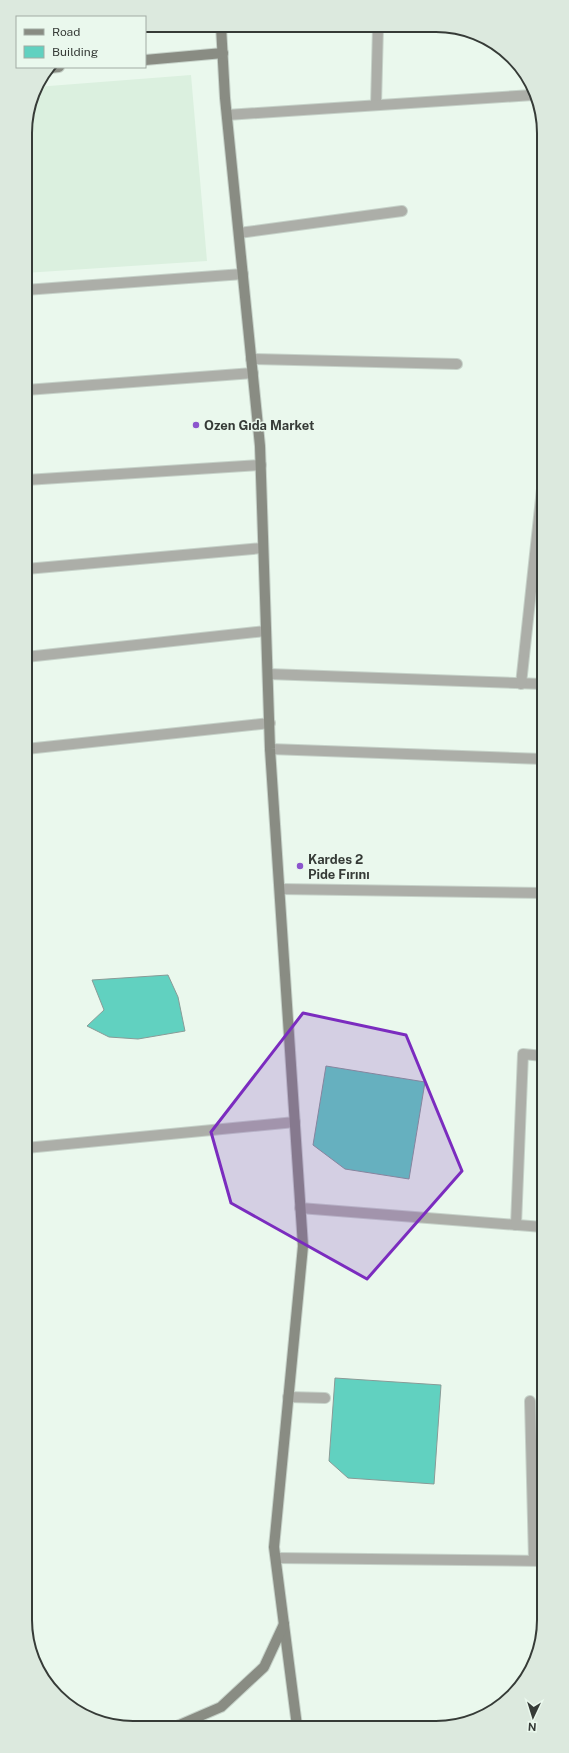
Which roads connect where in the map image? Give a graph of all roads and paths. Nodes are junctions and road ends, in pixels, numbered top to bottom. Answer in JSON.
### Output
{"nodes":[{"id":1,"x":221,"y":32,"type":"edge"},
{"id":2,"x":378,"y":32,"type":"edge"},
{"id":3,"x":223,"y":53,"type":"junction"},
{"id":4,"x":146,"y":60,"type":"edge"},
{"id":5,"x":530,"y":95,"type":"edge"},
{"id":6,"x":376,"y":105,"type":"junction"},
{"id":7,"x":227,"y":115,"type":"junction"},
{"id":8,"x":402,"y":211,"type":"dead end"},
{"id":9,"x":239,"y":233,"type":"junction"},
{"id":10,"x":243,"y":274,"type":"junction"},
{"id":11,"x":32,"y":289,"type":"edge"},
{"id":12,"x":251,"y":359,"type":"junction"},
{"id":13,"x":457,"y":364,"type":"dead end"},
{"id":14,"x":253,"y":373,"type":"junction"},
{"id":15,"x":32,"y":390,"type":"edge"},
{"id":16,"x":260,"y":464,"type":"junction"},
{"id":17,"x":32,"y":480,"type":"edge"},
{"id":18,"x":537,"y":535,"type":"edge"},
{"id":19,"x":264,"y":548,"type":"junction"},
{"id":20,"x":32,"y":568,"type":"edge"},
{"id":21,"x":266,"y":631,"type":"junction"},
{"id":22,"x":32,"y":656,"type":"edge"},
{"id":23,"x":268,"y":674,"type":"junction"},
{"id":24,"x":521,"y":684,"type":"junction"},
{"id":25,"x":537,"y":684,"type":"edge"},
{"id":26,"x":270,"y":723,"type":"junction"},
{"id":27,"x":32,"y":748,"type":"edge"},
{"id":28,"x":270,"y":749,"type":"junction"},
{"id":29,"x":537,"y":759,"type":"edge"},
{"id":30,"x":280,"y":889,"type":"junction"},
{"id":31,"x":537,"y":893,"type":"edge"},
{"id":32,"x":537,"y":1055,"type":"edge"},
{"id":33,"x":295,"y":1122,"type":"junction"},
{"id":34,"x":32,"y":1147,"type":"edge"},
{"id":35,"x":300,"y":1208,"type":"junction"},
{"id":36,"x":516,"y":1225,"type":"junction"},
{"id":37,"x":537,"y":1227,"type":"edge"},
{"id":38,"x":288,"y":1397,"type":"junction"},
{"id":39,"x":325,"y":1398,"type":"dead end"},
{"id":40,"x":530,"y":1401,"type":"dead end"},
{"id":41,"x":537,"y":1525,"type":"edge"},
{"id":42,"x":276,"y":1558,"type":"junction"},
{"id":43,"x":537,"y":1560,"type":"edge"},
{"id":44,"x":284,"y":1624,"type":"junction"},
{"id":45,"x":189,"y":1721,"type":"edge"},
{"id":46,"x":296,"y":1721,"type":"edge"}],
"edges":[{"from":1,"to":3,"type":"street"},
{"from":2,"to":6,"type":"street"},
{"from":3,"to":4,"type":"street"},
{"from":3,"to":7,"type":"street"},
{"from":5,"to":6,"type":"street"},
{"from":6,"to":7,"type":"street"},
{"from":7,"to":9,"type":"street"},
{"from":8,"to":9,"type":"street"},
{"from":9,"to":10,"type":"street"},
{"from":10,"to":11,"type":"street"},
{"from":10,"to":12,"type":"street"},
{"from":12,"to":13,"type":"street"},
{"from":12,"to":14,"type":"street"},
{"from":14,"to":15,"type":"street"},
{"from":14,"to":16,"type":"street"},
{"from":16,"to":17,"type":"street"},
{"from":16,"to":19,"type":"street"},
{"from":18,"to":24,"type":"street"},
{"from":19,"to":20,"type":"street"},
{"from":19,"to":21,"type":"street"},
{"from":21,"to":22,"type":"street"},
{"from":21,"to":23,"type":"street"},
{"from":23,"to":24,"type":"street"},
{"from":23,"to":26,"type":"street"},
{"from":24,"to":25,"type":"street"},
{"from":26,"to":27,"type":"street"},
{"from":26,"to":28,"type":"street"},
{"from":28,"to":29,"type":"street"},
{"from":28,"to":30,"type":"street"},
{"from":30,"to":31,"type":"street"},
{"from":30,"to":33,"type":"street"},
{"from":32,"to":36,"type":"street"},
{"from":33,"to":34,"type":"street"},
{"from":33,"to":35,"type":"street"},
{"from":35,"to":36,"type":"street"},
{"from":35,"to":38,"type":"street"},
{"from":36,"to":37,"type":"street"},
{"from":38,"to":39,"type":"street"},
{"from":38,"to":42,"type":"street"},
{"from":40,"to":41,"type":"street"},
{"from":42,"to":43,"type":"street"},
{"from":42,"to":44,"type":"street"},
{"from":44,"to":45,"type":"street"},
{"from":44,"to":46,"type":"street"}]}
